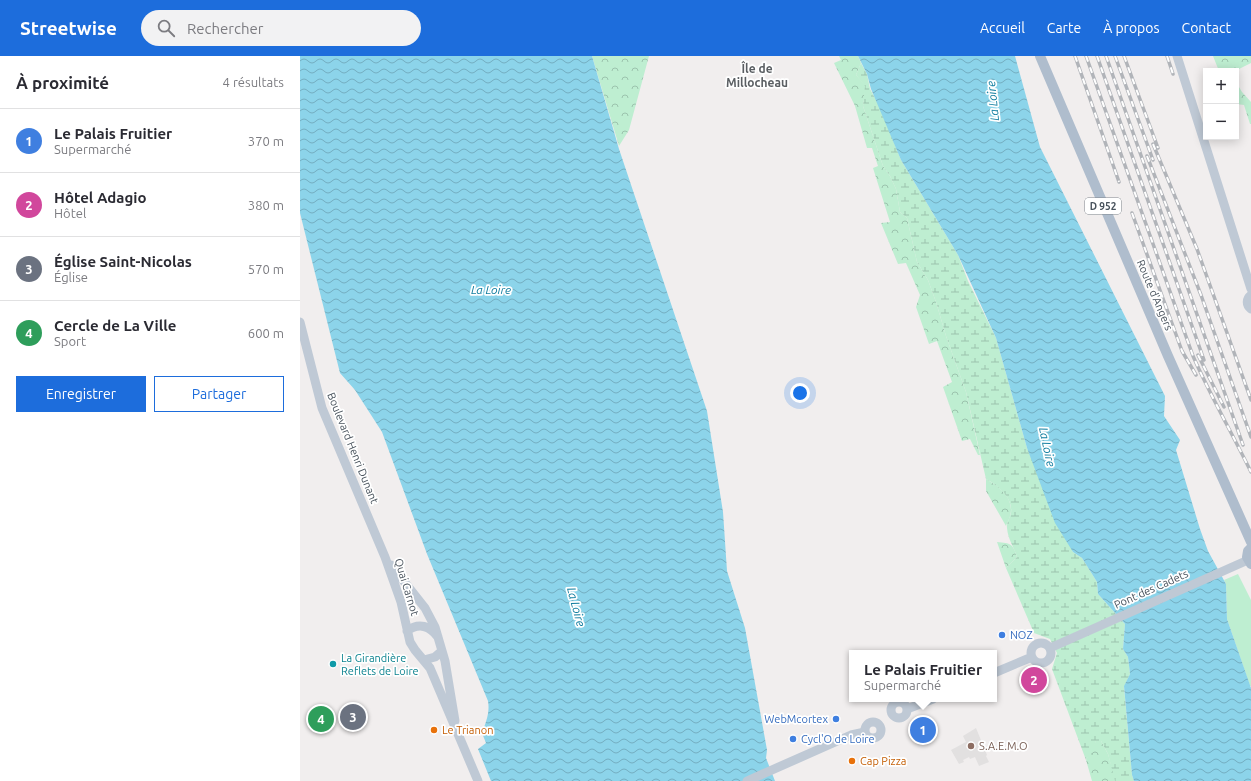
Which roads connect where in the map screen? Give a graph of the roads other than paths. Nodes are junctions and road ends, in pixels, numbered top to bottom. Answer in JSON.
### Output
{"nodes":[{"id":1,"x":1040,"y":56,"type":"edge"},
{"id":2,"x":1177,"y":56,"type":"edge"},
{"id":3,"x":1251,"y":289,"type":"edge"},
{"id":4,"x":1251,"y":295,"type":"edge"},
{"id":5,"x":1251,"y":309,"type":"edge"},
{"id":6,"x":300,"y":322,"type":"edge"},
{"id":7,"x":1251,"y":542,"type":"edge"},
{"id":8,"x":1251,"y":548,"type":"edge"},
{"id":9,"x":385,"y":557,"type":"junction"},
{"id":10,"x":1249,"y":562,"type":"edge"},
{"id":11,"x":423,"y":627,"type":"junction"},
{"id":12,"x":407,"y":631,"type":"junction"},
{"id":13,"x":440,"y":640,"type":"junction"},
{"id":14,"x":1050,"y":648,"type":"junction"},
{"id":15,"x":415,"y":650,"type":"junction"},
{"id":16,"x":442,"y":651,"type":"junction"},
{"id":17,"x":1032,"y":657,"type":"junction"},
{"id":18,"x":424,"y":660,"type":"junction"},
{"id":19,"x":997,"y":672,"type":"edge"},
{"id":20,"x":925,"y":702,"type":"edge"},
{"id":21,"x":456,"y":727,"type":"junction"},
{"id":22,"x":478,"y":781,"type":"edge"},
{"id":23,"x":748,"y":781,"type":"edge"}],
"edges":[{"from":1,"to":7,"type":"main road","name":"Route d'Angers","number":"D 952"},
{"from":2,"to":3,"type":"main road"},
{"from":4,"to":5,"type":"main road"},
{"from":6,"to":9,"type":"main road","name":"Boulevard Henri Dunant"},
{"from":8,"to":10,"type":"main road"},
{"from":9,"to":12,"type":"main road","name":"Quai Carnot"},
{"from":9,"to":13,"type":"main road","name":"Quai Carnot"},
{"from":10,"to":14,"type":"main road","name":"Pont des Cadets"},
{"from":11,"to":12,"type":"main road"},
{"from":11,"to":13,"type":"main road"},
{"from":11,"to":15,"type":"main road"},
{"from":12,"to":15,"type":"main road","name":"Quai Carnot"},
{"from":13,"to":16,"type":"main road","name":"Quai Carnot"},
{"from":14,"to":17,"type":"main road"},
{"from":14,"to":17,"type":"main road"},
{"from":15,"to":18,"type":"main road","name":"Quai Carnot"},
{"from":16,"to":18,"type":"main road"},
{"from":16,"to":21,"type":"main road","name":"Quai Carnot"},
{"from":17,"to":19,"type":"main road"},
{"from":18,"to":21,"type":"main road","name":"Quai Carnot"},
{"from":20,"to":23,"type":"main road"},
{"from":21,"to":22,"type":"main road","name":"Quai Carnot"}]}
